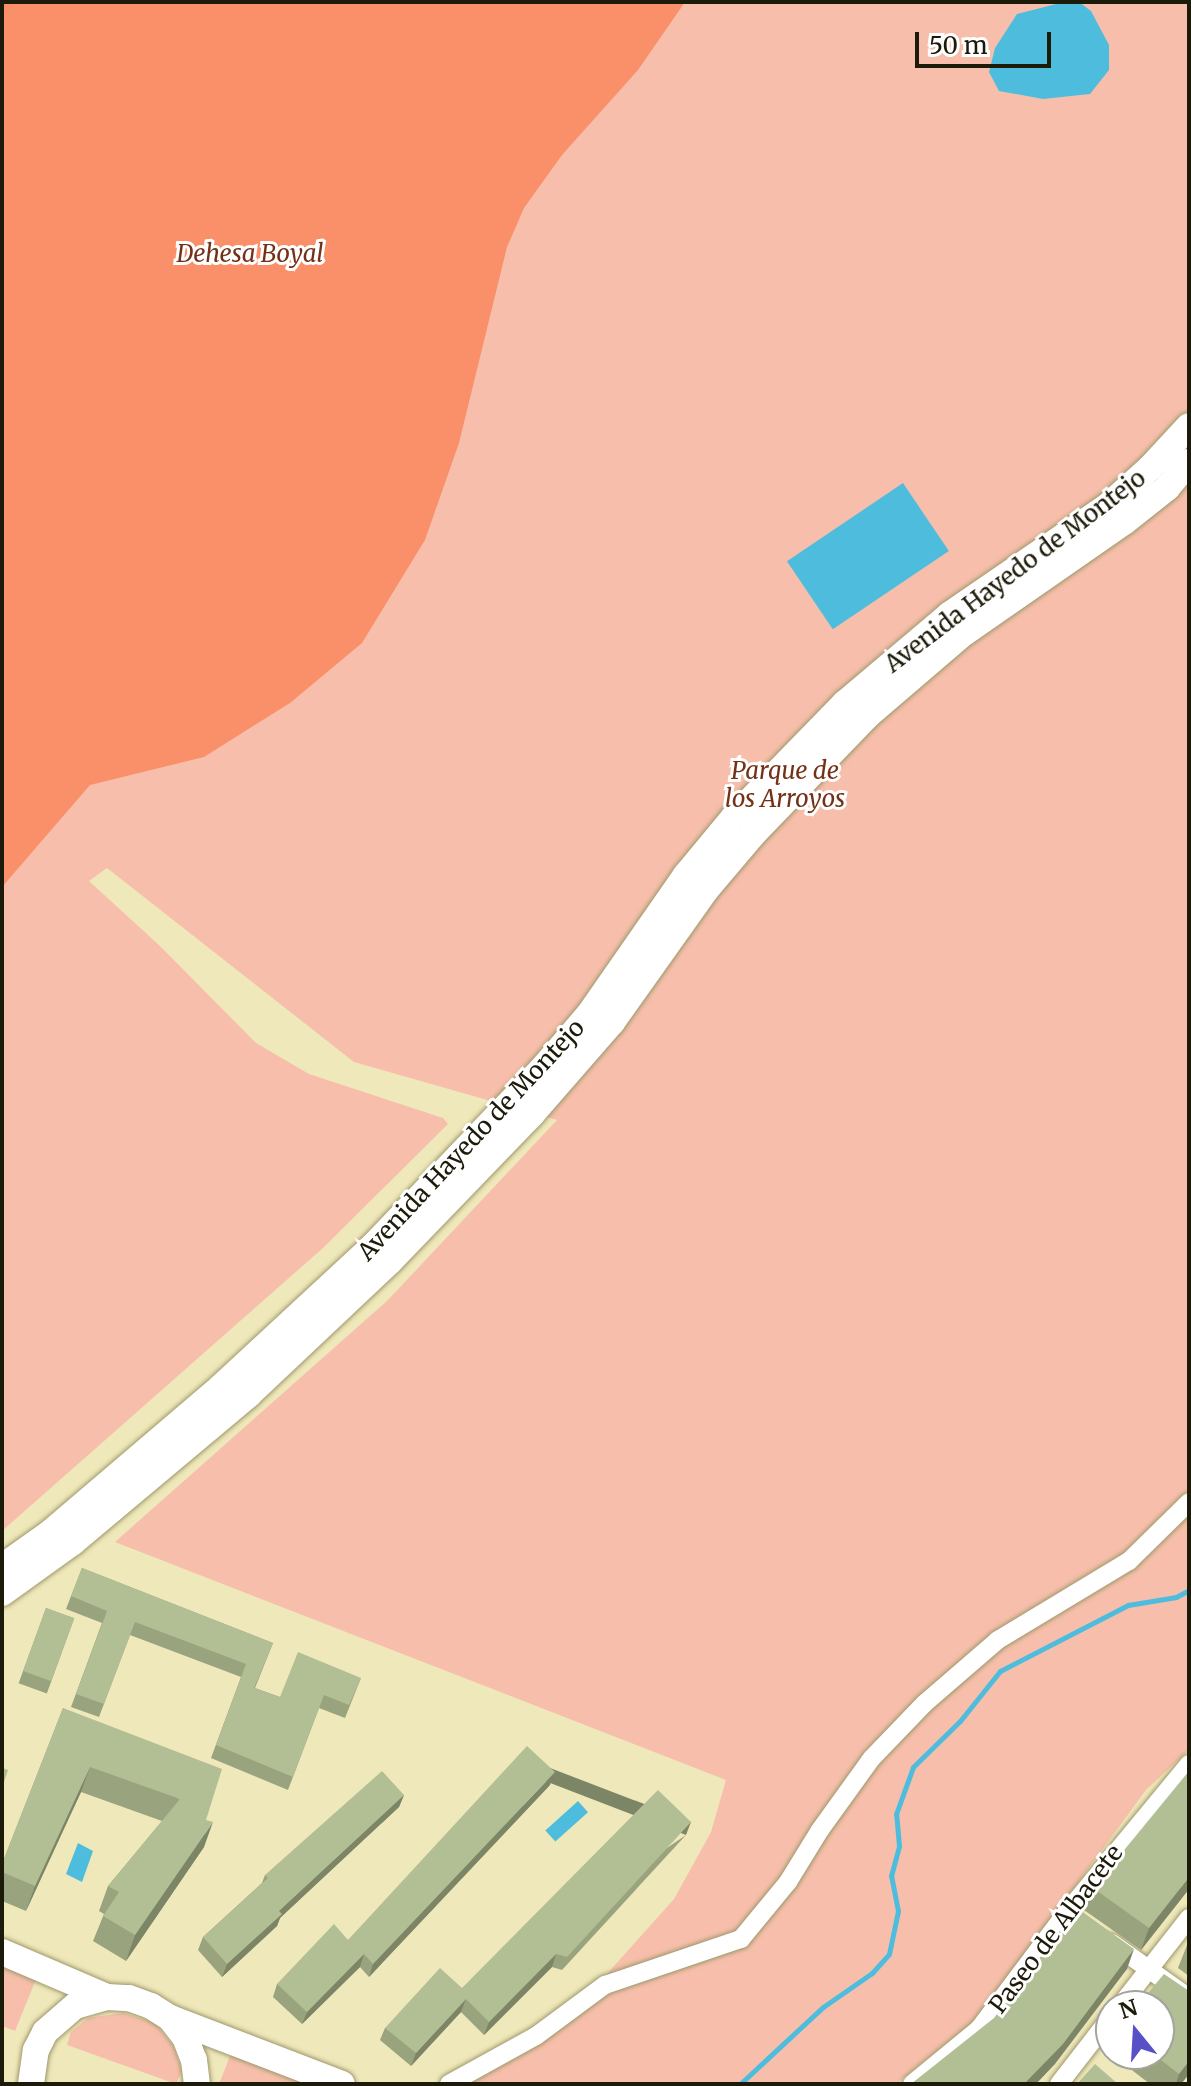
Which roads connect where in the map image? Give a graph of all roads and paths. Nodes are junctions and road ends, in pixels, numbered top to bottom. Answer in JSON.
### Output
{"nodes":[{"id":1,"x":1189,"y":426,"type":"edge"},
{"id":2,"x":1189,"y":462,"type":"edge"},
{"id":3,"x":1189,"y":1502,"type":"edge"},
{"id":4,"x":19,"y":1564,"type":"edge"},
{"id":5,"x":2,"y":1593,"type":"edge"},
{"id":6,"x":1189,"y":1764,"type":"edge"},
{"id":7,"x":1189,"y":1918,"type":"edge"},
{"id":8,"x":1079,"y":1920,"type":"junction"},
{"id":9,"x":2,"y":1952,"type":"edge"},
{"id":10,"x":1148,"y":1969,"type":"junction"},
{"id":11,"x":1132,"y":1990,"type":"edge"},
{"id":12,"x":107,"y":1997,"type":"junction"},
{"id":13,"x":1189,"y":1998,"type":"edge"},
{"id":14,"x":170,"y":2018,"type":"junction"},
{"id":15,"x":1095,"y":2046,"type":"edge"},
{"id":16,"x":31,"y":2084,"type":"edge"},
{"id":17,"x":197,"y":2084,"type":"edge"},
{"id":18,"x":342,"y":2084,"type":"edge"},
{"id":19,"x":449,"y":2084,"type":"edge"},
{"id":20,"x":912,"y":2084,"type":"edge"},
{"id":21,"x":1059,"y":2084,"type":"edge"}],
"edges":[{"from":1,"to":4,"type":"street","name":"Avenida Hayedo de Montejo"},
{"from":2,"to":4,"type":"street"},
{"from":3,"to":19,"type":"street"},
{"from":4,"to":5,"type":"street"},
{"from":6,"to":8,"type":"street","name":"Paseo de Albacete"},
{"from":7,"to":10,"type":"street"},
{"from":8,"to":10,"type":"street"},
{"from":8,"to":20,"type":"street","name":"Paseo de Albacete"},
{"from":9,"to":12,"type":"street"},
{"from":10,"to":11,"type":"street"},
{"from":10,"to":13,"type":"street"},
{"from":12,"to":14,"type":"street"},
{"from":12,"to":16,"type":"street"},
{"from":14,"to":17,"type":"street"},
{"from":14,"to":18,"type":"street"},
{"from":15,"to":21,"type":"street"}]}
